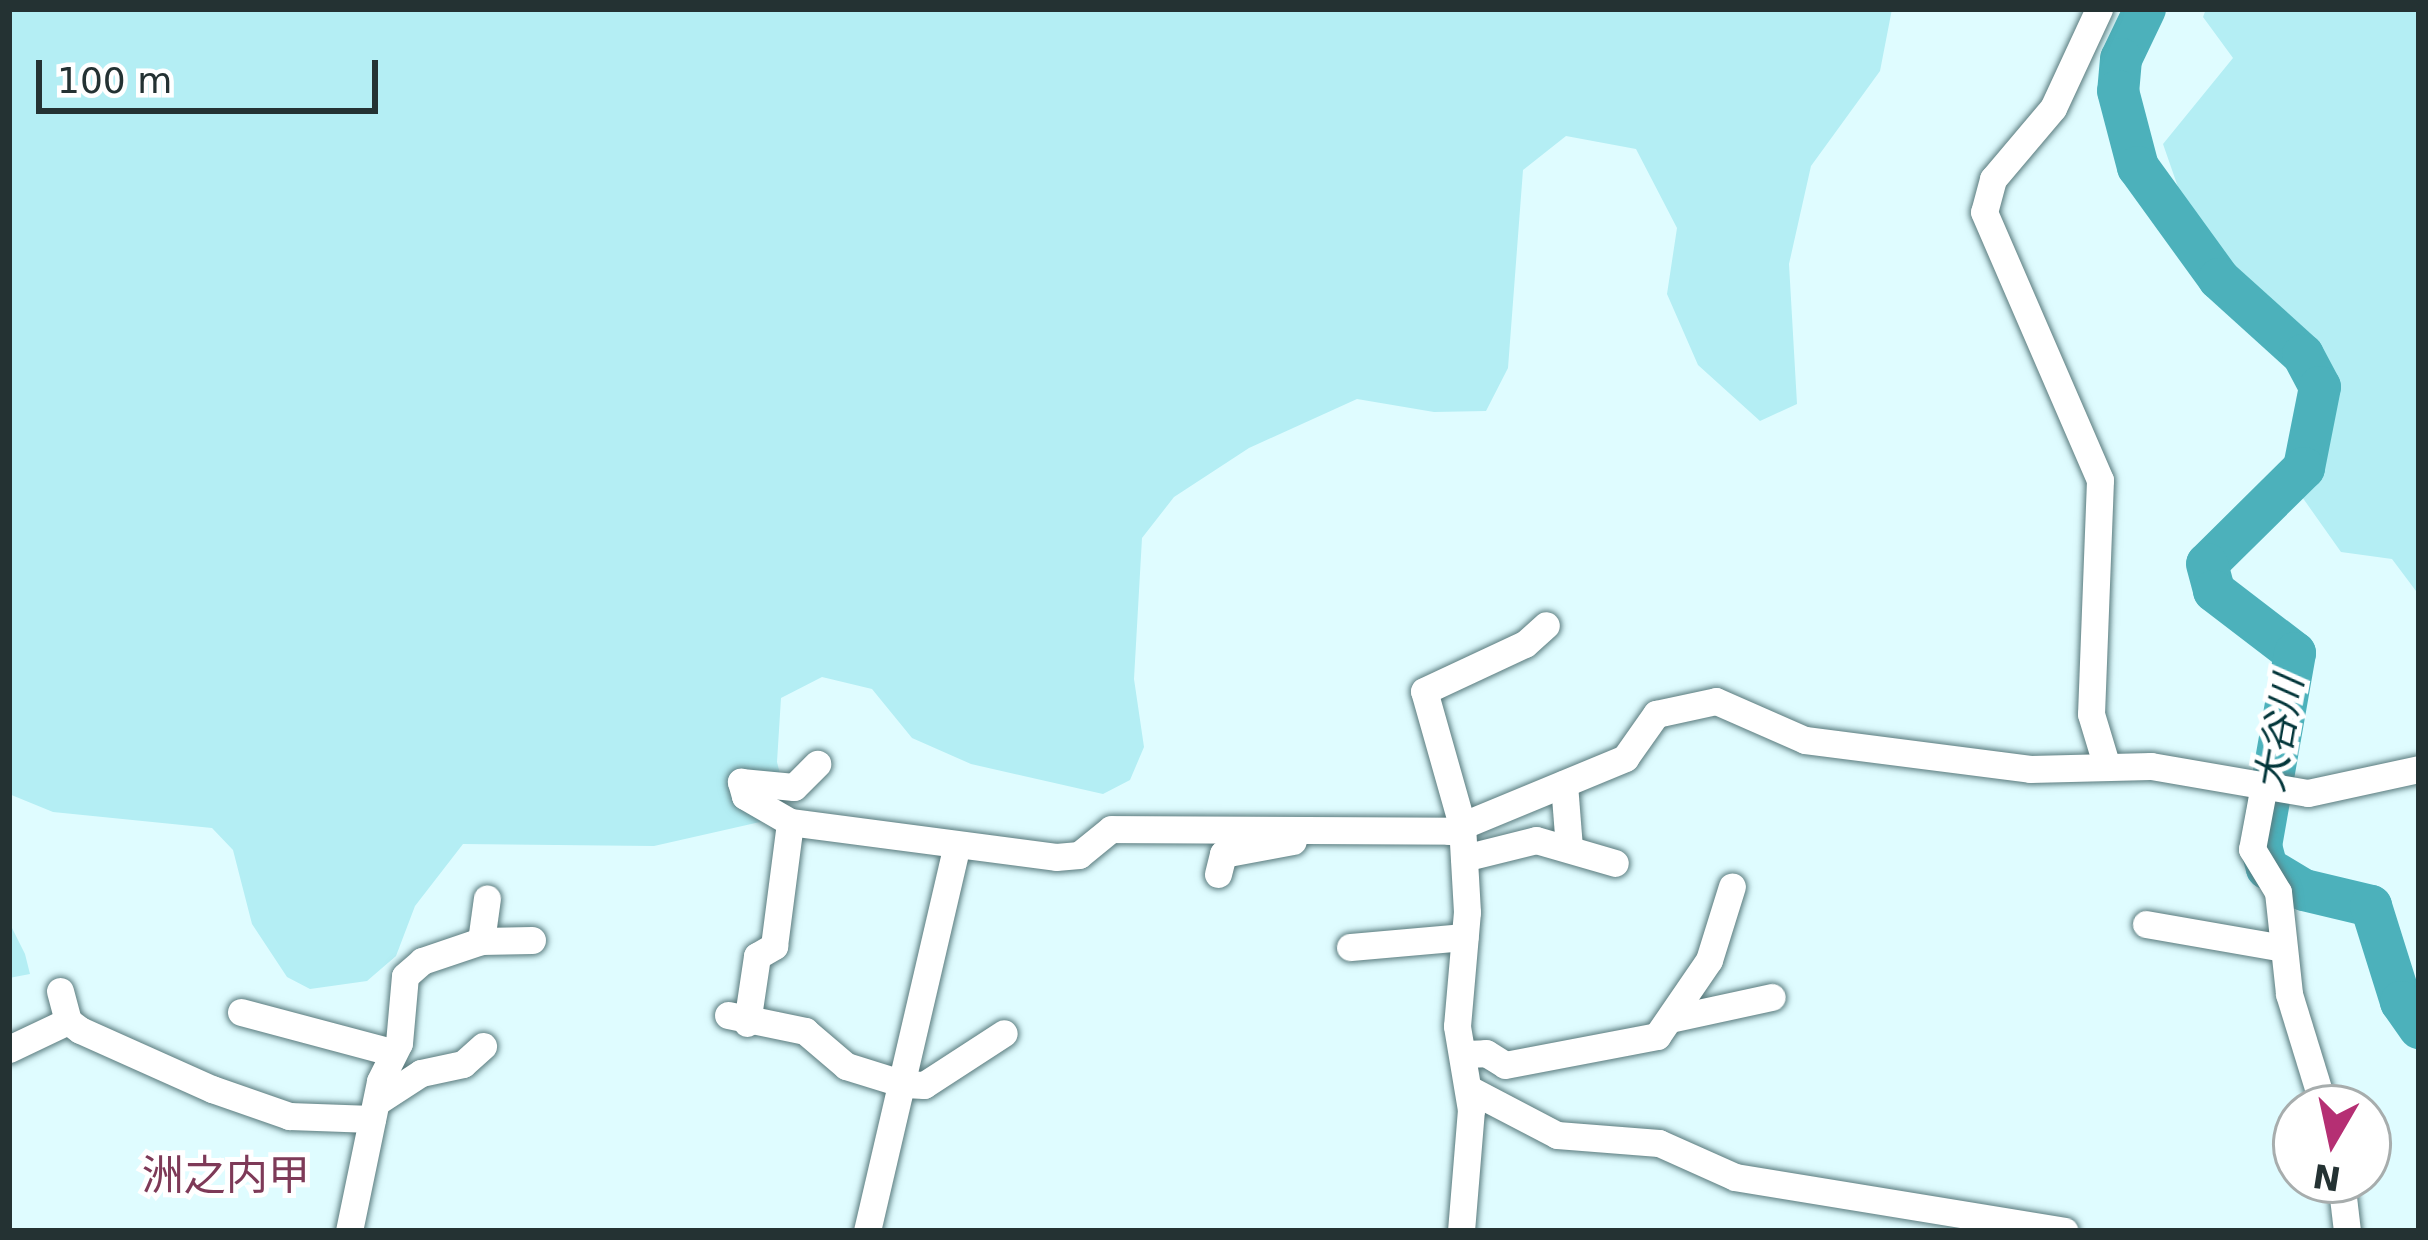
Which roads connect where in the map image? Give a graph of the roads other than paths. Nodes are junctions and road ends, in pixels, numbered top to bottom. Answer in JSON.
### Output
{"nodes":[{"id":1,"x":2099,"y":9,"type":"edge"},
{"id":2,"x":1546,"y":625,"type":"dead end"},
{"id":3,"x":817,"y":764,"type":"dead end"},
{"id":4,"x":2107,"y":767,"type":"junction"},
{"id":5,"x":2419,"y":769,"type":"edge"},
{"id":6,"x":1564,"y":784,"type":"junction"},
{"id":7,"x":2264,"y":785,"type":"junction"},
{"id":8,"x":790,"y":822,"type":"junction"},
{"id":9,"x":1462,"y":824,"type":"junction"},
{"id":10,"x":1302,"y":832,"type":"junction"},
{"id":11,"x":1569,"y":847,"type":"junction"},
{"id":12,"x":956,"y":848,"type":"junction"},
{"id":13,"x":1464,"y":858,"type":"junction"},
{"id":14,"x":1615,"y":863,"type":"dead end"},
{"id":15,"x":1218,"y":874,"type":"dead end"},
{"id":16,"x":1732,"y":886,"type":"dead end"},
{"id":17,"x":487,"y":898,"type":"dead end"},
{"id":18,"x":2146,"y":925,"type":"dead end"},
{"id":19,"x":1465,"y":937,"type":"junction"},
{"id":20,"x":532,"y":940,"type":"dead end"},
{"id":21,"x":481,"y":941,"type":"junction"},
{"id":22,"x":1350,"y":947,"type":"dead end"},
{"id":23,"x":2283,"y":948,"type":"junction"},
{"id":24,"x":60,"y":991,"type":"dead end"},
{"id":25,"x":1772,"y":997,"type":"dead end"},
{"id":26,"x":241,"y":1012,"type":"dead end"},
{"id":27,"x":1670,"y":1018,"type":"junction"},
{"id":28,"x":68,"y":1021,"type":"junction"},
{"id":29,"x":1004,"y":1033,"type":"dead end"},
{"id":30,"x":483,"y":1046,"type":"dead end"},
{"id":31,"x":9,"y":1049,"type":"edge"},
{"id":32,"x":388,"y":1051,"type":"junction"},
{"id":33,"x":1463,"y":1054,"type":"junction"},
{"id":34,"x":904,"y":1084,"type":"junction"},
{"id":35,"x":2318,"y":1084,"type":"edge"},
{"id":36,"x":1469,"y":1090,"type":"junction"},
{"id":37,"x":375,"y":1110,"type":"junction"},
{"id":38,"x":349,"y":1231,"type":"edge"},
{"id":39,"x":867,"y":1231,"type":"edge"},
{"id":40,"x":1461,"y":1231,"type":"edge"},
{"id":41,"x":2065,"y":1231,"type":"edge"}],
"edges":[{"from":1,"to":4,"type":"street"},
{"from":2,"to":9,"type":"street"},
{"from":3,"to":8,"type":"street"},
{"from":4,"to":6,"type":"street"},
{"from":4,"to":7,"type":"street"},
{"from":5,"to":7,"type":"street"},
{"from":6,"to":9,"type":"street"},
{"from":6,"to":11,"type":"street"},
{"from":7,"to":23,"type":"street"},
{"from":8,"to":12,"type":"street"},
{"from":8,"to":34,"type":"street"},
{"from":9,"to":10,"type":"street"},
{"from":9,"to":13,"type":"street"},
{"from":10,"to":12,"type":"street"},
{"from":10,"to":15,"type":"street"},
{"from":11,"to":13,"type":"street"},
{"from":11,"to":14,"type":"street"},
{"from":12,"to":34,"type":"street"},
{"from":13,"to":19,"type":"street"},
{"from":16,"to":27,"type":"street"},
{"from":17,"to":21,"type":"street"},
{"from":18,"to":23,"type":"street"},
{"from":19,"to":22,"type":"street"},
{"from":19,"to":33,"type":"street"},
{"from":20,"to":21,"type":"street"},
{"from":21,"to":32,"type":"street"},
{"from":23,"to":35,"type":"street"},
{"from":24,"to":28,"type":"street"},
{"from":25,"to":27,"type":"street"},
{"from":26,"to":32,"type":"street"},
{"from":27,"to":33,"type":"street"},
{"from":28,"to":31,"type":"street"},
{"from":28,"to":37,"type":"street"},
{"from":29,"to":34,"type":"street"},
{"from":30,"to":37,"type":"street"},
{"from":32,"to":37,"type":"street"},
{"from":33,"to":36,"type":"street"},
{"from":34,"to":39,"type":"street"},
{"from":36,"to":40,"type":"street"},
{"from":36,"to":41,"type":"street"},
{"from":37,"to":38,"type":"street"}]}
